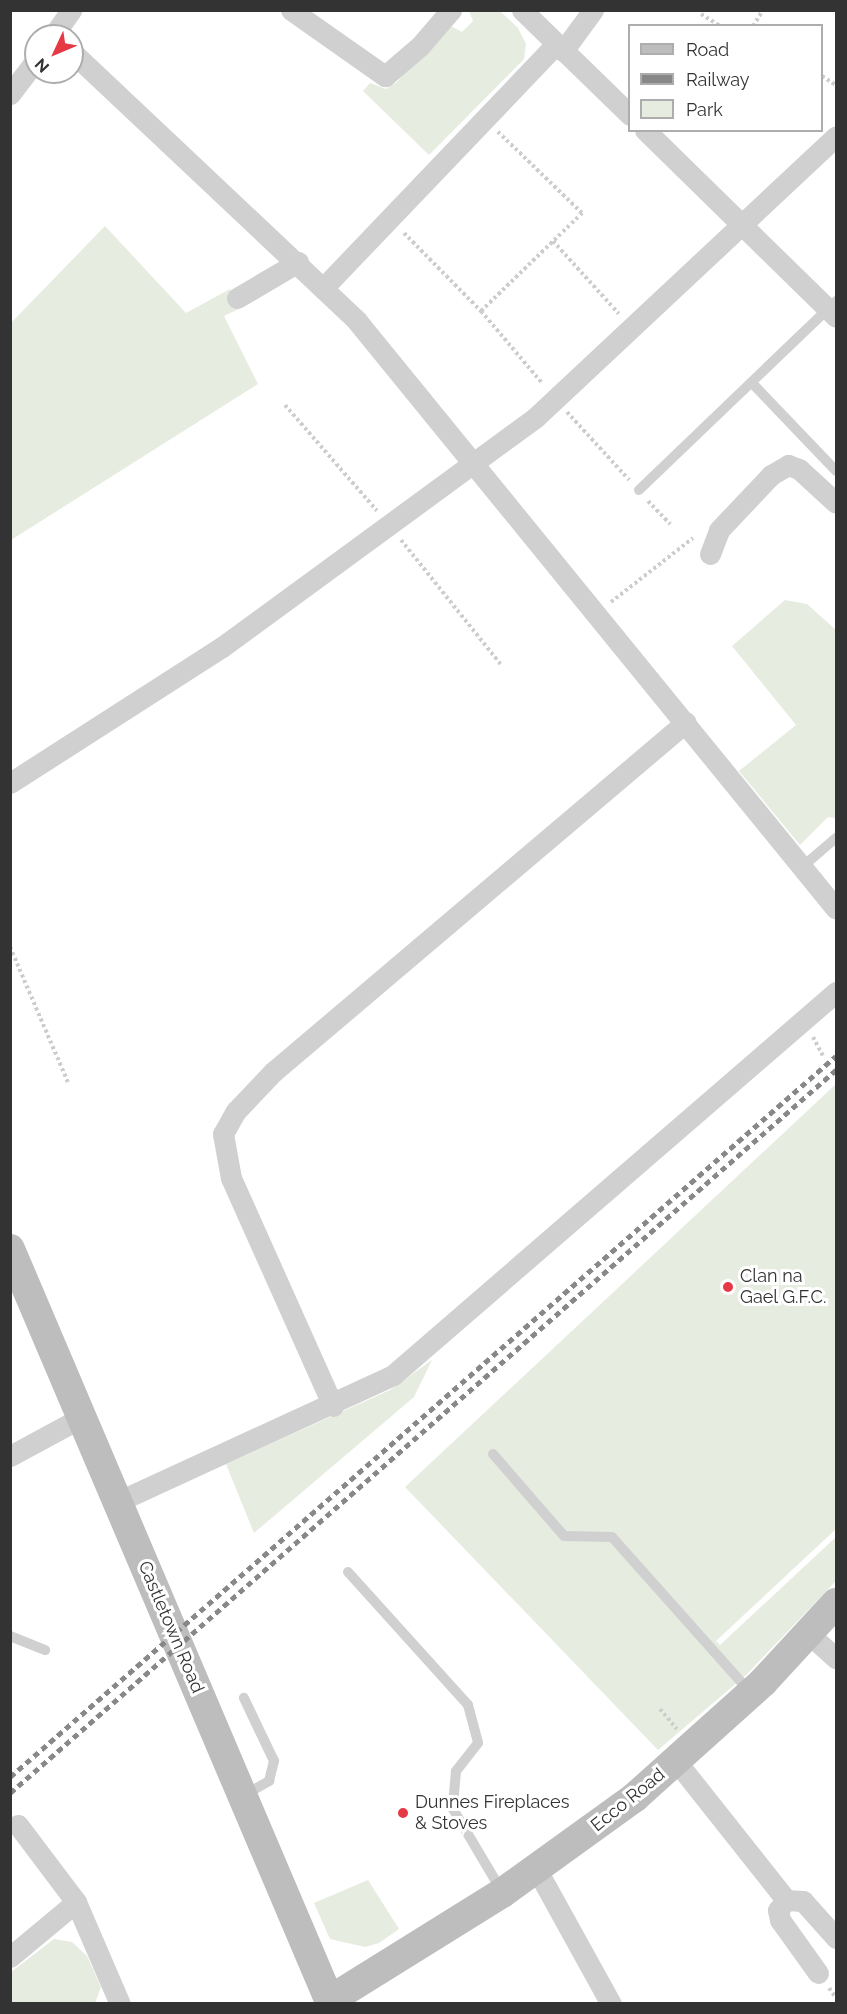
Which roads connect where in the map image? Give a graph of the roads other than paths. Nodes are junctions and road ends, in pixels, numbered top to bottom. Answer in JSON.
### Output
{"nodes":[{"id":1,"x":71,"y":10,"type":"edge"},
{"id":2,"x":291,"y":10,"type":"edge"},
{"id":3,"x":451,"y":10,"type":"edge"},
{"id":4,"x":522,"y":10,"type":"edge"},
{"id":5,"x":593,"y":10,"type":"edge"},
{"id":6,"x":61,"y":24,"type":"edge"},
{"id":7,"x":560,"y":47,"type":"junction"},
{"id":8,"x":84,"y":63,"type":"edge"},
{"id":9,"x":24,"y":76,"type":"edge"},
{"id":10,"x":10,"y":94,"type":"edge"},
{"id":11,"x":628,"y":113,"type":"edge"},
{"id":12,"x":647,"y":132,"type":"edge"},
{"id":13,"x":837,"y":136,"type":"edge"},
{"id":14,"x":741,"y":226,"type":"junction"},
{"id":15,"x":298,"y":262,"type":"junction"},
{"id":16,"x":325,"y":286,"type":"junction"},
{"id":17,"x":237,"y":298,"type":"dead end"},
{"id":18,"x":833,"y":309,"type":"edge"},
{"id":19,"x":753,"y":384,"type":"junction"},
{"id":20,"x":475,"y":465,"type":"junction"},
{"id":21,"x":837,"y":471,"type":"edge"},
{"id":22,"x":639,"y":490,"type":"road end"},
{"id":23,"x":837,"y":503,"type":"edge"},
{"id":24,"x":710,"y":554,"type":"dead end"},
{"id":25,"x":686,"y":722,"type":"junction"},
{"id":26,"x":10,"y":783,"type":"edge"},
{"id":27,"x":837,"y":838,"type":"edge"},
{"id":28,"x":802,"y":867,"type":"junction"},
{"id":29,"x":837,"y":909,"type":"edge"},
{"id":30,"x":837,"y":992,"type":"edge"},
{"id":31,"x":10,"y":1249,"type":"edge"},
{"id":32,"x":333,"y":1406,"type":"junction"},
{"id":33,"x":82,"y":1417,"type":"junction"},
{"id":34,"x":493,"y":1454,"type":"dead end"},
{"id":35,"x":10,"y":1456,"type":"edge"},
{"id":36,"x":117,"y":1502,"type":"junction"},
{"id":37,"x":348,"y":1572,"type":"dead end"},
{"id":38,"x":837,"y":1603,"type":"edge"},
{"id":39,"x":809,"y":1634,"type":"junction"},
{"id":40,"x":10,"y":1636,"type":"edge"},
{"id":41,"x":45,"y":1650,"type":"dead end"},
{"id":42,"x":837,"y":1658,"type":"edge"},
{"id":43,"x":751,"y":1694,"type":"junction"},
{"id":44,"x":244,"y":1698,"type":"dead end"},
{"id":45,"x":676,"y":1761,"type":"junction"},
{"id":46,"x":243,"y":1796,"type":"junction"},
{"id":47,"x":18,"y":1825,"type":"dead end"},
{"id":48,"x":537,"y":1870,"type":"junction"},
{"id":49,"x":502,"y":1893,"type":"junction"},
{"id":50,"x":786,"y":1900,"type":"junction"},
{"id":51,"x":76,"y":1902,"type":"junction"},
{"id":52,"x":837,"y":1938,"type":"edge"},
{"id":53,"x":10,"y":1957,"type":"edge"},
{"id":54,"x":818,"y":1973,"type":"dead end"},
{"id":55,"x":330,"y":2002,"type":"edge"},
{"id":56,"x":120,"y":2004,"type":"edge"},
{"id":57,"x":611,"y":2004,"type":"edge"}],
"edges":[{"from":1,"to":6,"type":"street"},
{"from":2,"to":3,"type":"street"},
{"from":4,"to":7,"type":"street"},
{"from":5,"to":7,"type":"street"},
{"from":7,"to":11,"type":"street"},
{"from":7,"to":16,"type":"street"},
{"from":8,"to":15,"type":"street"},
{"from":9,"to":10,"type":"street"},
{"from":12,"to":14,"type":"street"},
{"from":13,"to":14,"type":"street"},
{"from":14,"to":18,"type":"street"},
{"from":14,"to":20,"type":"street"},
{"from":15,"to":16,"type":"street"},
{"from":15,"to":17,"type":"street"},
{"from":16,"to":20,"type":"street"},
{"from":18,"to":19,"type":"lane"},
{"from":19,"to":21,"type":"lane"},
{"from":19,"to":22,"type":"lane"},
{"from":20,"to":25,"type":"street"},
{"from":20,"to":26,"type":"street"},
{"from":23,"to":24,"type":"street"},
{"from":25,"to":28,"type":"street"},
{"from":25,"to":32,"type":"street"},
{"from":27,"to":28,"type":"lane"},
{"from":28,"to":29,"type":"street"},
{"from":30,"to":32,"type":"street"},
{"from":31,"to":33,"type":"main road","name":"Castletown Road"},
{"from":32,"to":36,"type":"street"},
{"from":33,"to":35,"type":"street"},
{"from":33,"to":36,"type":"main road","name":"Castletown Road"},
{"from":34,"to":43,"type":"lane"},
{"from":36,"to":46,"type":"main road","name":"Castletown Road"},
{"from":37,"to":49,"type":"lane"},
{"from":38,"to":39,"type":"main road","name":"Ecco Road"},
{"from":39,"to":42,"type":"street"},
{"from":39,"to":43,"type":"main road","name":"Ecco Road"},
{"from":40,"to":41,"type":"lane"},
{"from":43,"to":45,"type":"main road","name":"Ecco Road"},
{"from":44,"to":46,"type":"lane"},
{"from":45,"to":48,"type":"main road","name":"Ecco Road"},
{"from":45,"to":50,"type":"street"},
{"from":46,"to":55,"type":"main road","name":"Castletown Road"},
{"from":47,"to":51,"type":"street"},
{"from":48,"to":49,"type":"main road","name":"Ecco Road"},
{"from":48,"to":57,"type":"street"},
{"from":49,"to":55,"type":"main road","name":"Ecco Road"},
{"from":50,"to":52,"type":"street"},
{"from":50,"to":54,"type":"street"},
{"from":51,"to":53,"type":"street"},
{"from":51,"to":56,"type":"street"}]}
